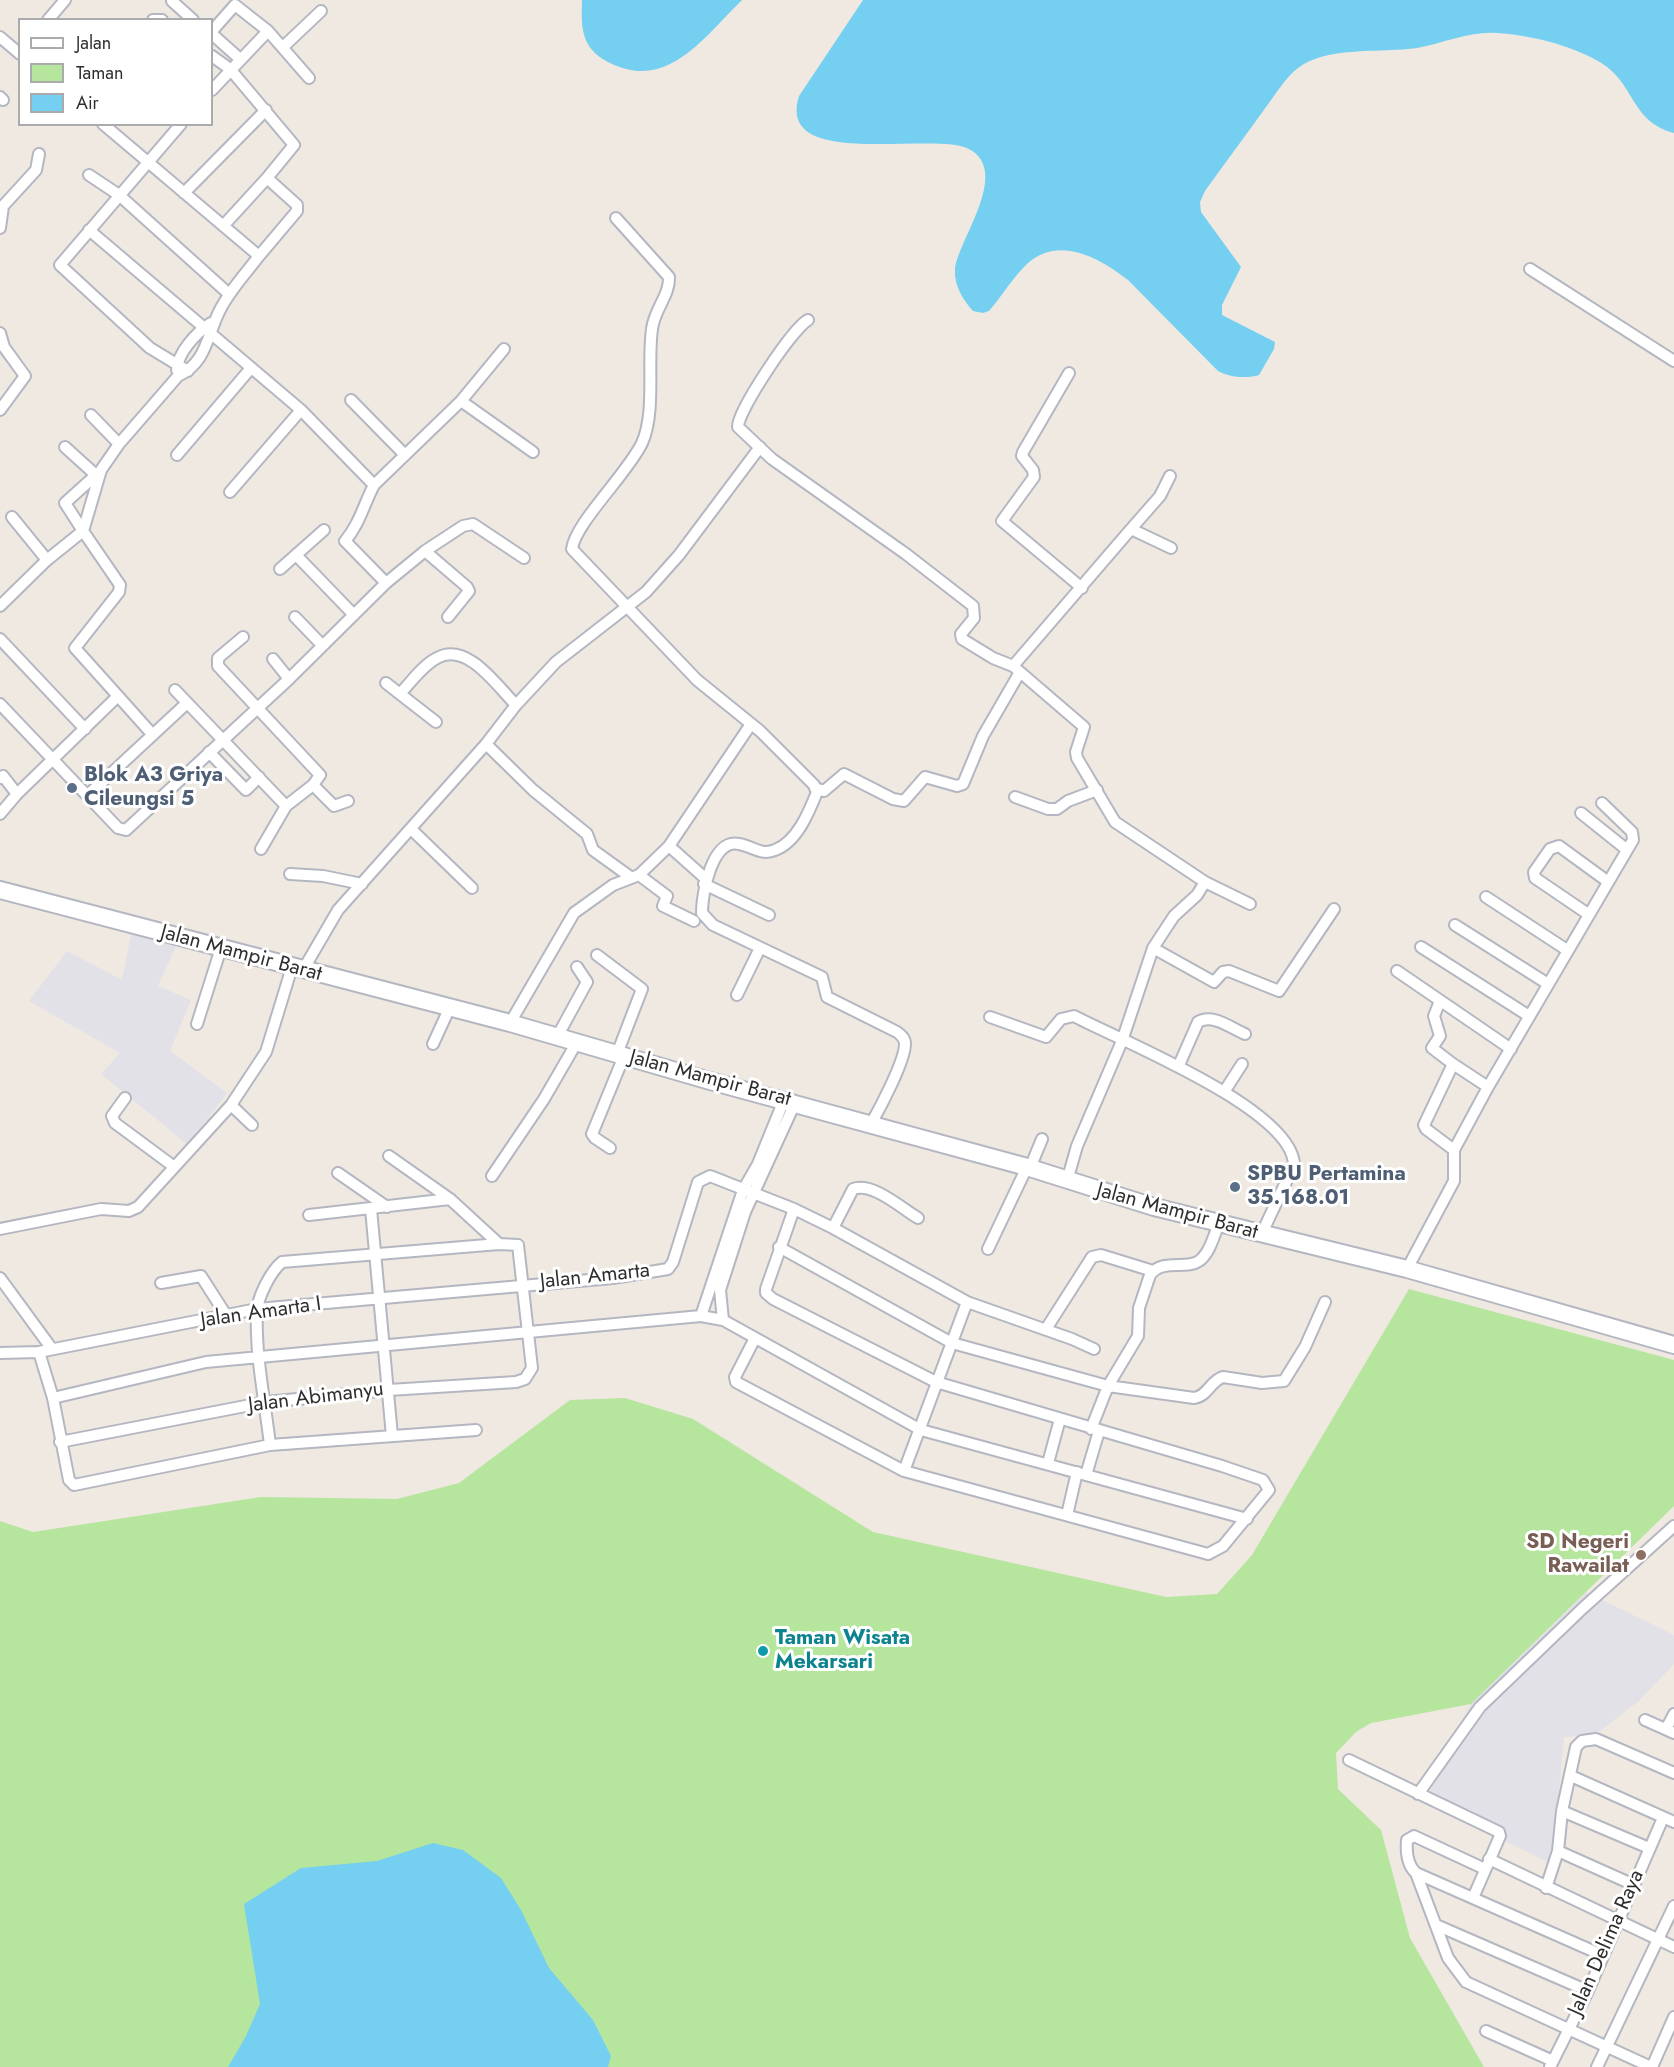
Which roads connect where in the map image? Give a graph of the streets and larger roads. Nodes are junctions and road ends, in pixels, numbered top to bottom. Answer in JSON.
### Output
{"nodes":[{"id":1,"x":65,"y":0,"type":"edge"},
{"id":2,"x":172,"y":1,"type":"edge"},
{"id":3,"x":321,"y":11,"type":"dead end"},
{"id":4,"x":50,"y":18,"type":"edge"},
{"id":5,"x":191,"y":18,"type":"edge"},
{"id":6,"x":213,"y":31,"type":"edge"},
{"id":7,"x":268,"y":31,"type":"junction"},
{"id":8,"x":213,"y":33,"type":"edge"},
{"id":9,"x":0,"y":37,"type":"edge"},
{"id":10,"x":283,"y":47,"type":"junction"},
{"id":11,"x":18,"y":53,"type":"edge"},
{"id":12,"x":213,"y":57,"type":"edge"},
{"id":13,"x":240,"y":59,"type":"junction"},
{"id":14,"x":230,"y":69,"type":"junction"},
{"id":15,"x":309,"y":78,"type":"dead end"},
{"id":16,"x":213,"y":89,"type":"edge"},
{"id":17,"x":266,"y":110,"type":"junction"},
{"id":18,"x":179,"y":126,"type":"edge"},
{"id":19,"x":110,"y":127,"type":"edge"},
{"id":20,"x":39,"y":154,"type":"dead end"},
{"id":21,"x":147,"y":162,"type":"junction"},
{"id":22,"x":89,"y":175,"type":"dead end"},
{"id":23,"x":267,"y":178,"type":"junction"},
{"id":24,"x":184,"y":193,"type":"junction"},
{"id":25,"x":119,"y":195,"type":"junction"},
{"id":26,"x":1,"y":215,"type":"edge"},
{"id":27,"x":616,"y":218,"type":"dead end"},
{"id":28,"x":224,"y":225,"type":"junction"},
{"id":29,"x":0,"y":228,"type":"edge"},
{"id":30,"x":89,"y":230,"type":"junction"},
{"id":31,"x":259,"y":256,"type":"junction"},
{"id":32,"x":1530,"y":269,"type":"dead end"},
{"id":33,"x":229,"y":294,"type":"junction"},
{"id":34,"x":808,"y":320,"type":"dead end"},
{"id":35,"x":210,"y":327,"type":"junction"},
{"id":36,"x":0,"y":333,"type":"edge"},
{"id":37,"x":504,"y":349,"type":"dead end"},
{"id":38,"x":1674,"y":361,"type":"edge"},
{"id":39,"x":177,"y":363,"type":"junction"},
{"id":40,"x":251,"y":368,"type":"junction"},
{"id":41,"x":183,"y":373,"type":"junction"},
{"id":42,"x":1070,"y":373,"type":"dead end"},
{"id":43,"x":351,"y":400,"type":"dead end"},
{"id":44,"x":461,"y":401,"type":"junction"},
{"id":45,"x":0,"y":410,"type":"edge"},
{"id":46,"x":300,"y":410,"type":"junction"},
{"id":47,"x":91,"y":415,"type":"dead end"},
{"id":48,"x":118,"y":444,"type":"junction"},
{"id":49,"x":65,"y":447,"type":"dead end"},
{"id":50,"x":760,"y":447,"type":"junction"},
{"id":51,"x":532,"y":452,"type":"dead end"},
{"id":52,"x":177,"y":455,"type":"dead end"},
{"id":53,"x":405,"y":455,"type":"junction"},
{"id":54,"x":96,"y":476,"type":"junction"},
{"id":55,"x":1170,"y":476,"type":"dead end"},
{"id":56,"x":374,"y":485,"type":"junction"},
{"id":57,"x":230,"y":492,"type":"dead end"},
{"id":58,"x":12,"y":517,"type":"dead end"},
{"id":59,"x":1131,"y":529,"type":"junction"},
{"id":60,"x":324,"y":530,"type":"dead end"},
{"id":61,"x":83,"y":531,"type":"junction"},
{"id":62,"x":1171,"y":548,"type":"dead end"},
{"id":63,"x":425,"y":552,"type":"junction"},
{"id":64,"x":296,"y":555,"type":"junction"},
{"id":65,"x":524,"y":558,"type":"dead end"},
{"id":66,"x":47,"y":560,"type":"junction"},
{"id":67,"x":280,"y":569,"type":"dead end"},
{"id":68,"x":386,"y":583,"type":"junction"},
{"id":69,"x":1082,"y":588,"type":"junction"},
{"id":70,"x":0,"y":606,"type":"edge"},
{"id":71,"x":627,"y":608,"type":"junction"},
{"id":72,"x":354,"y":615,"type":"junction"},
{"id":73,"x":295,"y":616,"type":"dead end"},
{"id":74,"x":448,"y":617,"type":"dead end"},
{"id":75,"x":243,"y":637,"type":"dead end"},
{"id":76,"x":0,"y":639,"type":"edge"},
{"id":77,"x":322,"y":645,"type":"junction"},
{"id":78,"x":273,"y":659,"type":"dead end"},
{"id":79,"x":1017,"y":669,"type":"junction"},
{"id":80,"x":289,"y":679,"type":"junction"},
{"id":81,"x":386,"y":683,"type":"dead end"},
{"id":82,"x":175,"y":690,"type":"dead end"},
{"id":83,"x":400,"y":694,"type":"junction"},
{"id":84,"x":118,"y":696,"type":"junction"},
{"id":85,"x":187,"y":703,"type":"junction"},
{"id":86,"x":0,"y":704,"type":"edge"},
{"id":87,"x":516,"y":705,"type":"junction"},
{"id":88,"x":257,"y":708,"type":"junction"},
{"id":89,"x":436,"y":722,"type":"dead end"},
{"id":90,"x":751,"y":724,"type":"junction"},
{"id":91,"x":85,"y":729,"type":"junction"},
{"id":92,"x":152,"y":734,"type":"junction"},
{"id":93,"x":222,"y":739,"type":"junction"},
{"id":94,"x":486,"y":744,"type":"junction"},
{"id":95,"x":209,"y":752,"type":"junction"},
{"id":96,"x":54,"y":759,"type":"junction"},
{"id":97,"x":259,"y":777,"type":"junction"},
{"id":98,"x":0,"y":778,"type":"edge"},
{"id":99,"x":313,"y":785,"type":"junction"},
{"id":100,"x":815,"y":788,"type":"junction"},
{"id":101,"x":1097,"y":790,"type":"junction"},
{"id":102,"x":17,"y":794,"type":"junction"},
{"id":103,"x":88,"y":795,"type":"junction"},
{"id":104,"x":1015,"y":797,"type":"dead end"},
{"id":105,"x":348,"y":801,"type":"dead end"},
{"id":106,"x":1602,"y":803,"type":"dead end"},
{"id":107,"x":286,"y":806,"type":"junction"},
{"id":108,"x":0,"y":812,"type":"edge"},
{"id":109,"x":1581,"y":813,"type":"dead end"},
{"id":110,"x":411,"y":829,"type":"junction"},
{"id":111,"x":669,"y":846,"type":"junction"},
{"id":112,"x":261,"y":849,"type":"dead end"},
{"id":113,"x":1626,"y":849,"type":"junction"},
{"id":114,"x":290,"y":874,"type":"dead end"},
{"id":115,"x":634,"y":876,"type":"junction"},
{"id":116,"x":705,"y":881,"type":"junction"},
{"id":117,"x":1607,"y":881,"type":"junction"},
{"id":118,"x":1205,"y":882,"type":"junction"},
{"id":119,"x":362,"y":884,"type":"junction"},
{"id":120,"x":472,"y":888,"type":"dead end"},
{"id":121,"x":0,"y":890,"type":"edge"},
{"id":122,"x":1486,"y":897,"type":"dead end"},
{"id":123,"x":1250,"y":904,"type":"dead end"},
{"id":124,"x":1334,"y":909,"type":"dead end"},
{"id":125,"x":1588,"y":914,"type":"junction"},
{"id":126,"x":769,"y":915,"type":"dead end"},
{"id":127,"x":694,"y":921,"type":"dead end"},
{"id":128,"x":1455,"y":925,"type":"dead end"},
{"id":129,"x":1421,"y":947,"type":"dead end"},
{"id":130,"x":221,"y":948,"type":"junction"},
{"id":131,"x":760,"y":948,"type":"junction"},
{"id":132,"x":1153,"y":948,"type":"junction"},
{"id":133,"x":1567,"y":950,"type":"junction"},
{"id":134,"x":597,"y":955,"type":"dead end"},
{"id":135,"x":577,"y":968,"type":"dead end"},
{"id":136,"x":297,"y":969,"type":"junction"},
{"id":137,"x":1397,"y":971,"type":"dead end"},
{"id":138,"x":1548,"y":984,"type":"junction"},
{"id":139,"x":737,"y":995,"type":"dead end"},
{"id":140,"x":1440,"y":1001,"type":"junction"},
{"id":141,"x":450,"y":1007,"type":"junction"},
{"id":142,"x":1529,"y":1016,"type":"junction"},
{"id":143,"x":990,"y":1017,"type":"dead end"},
{"id":144,"x":510,"y":1023,"type":"junction"},
{"id":145,"x":197,"y":1024,"type":"dead end"},
{"id":146,"x":1245,"y":1034,"type":"dead end"},
{"id":147,"x":557,"y":1036,"type":"junction"},
{"id":148,"x":1122,"y":1041,"type":"junction"},
{"id":149,"x":577,"y":1042,"type":"junction"},
{"id":150,"x":433,"y":1044,"type":"dead end"},
{"id":151,"x":1511,"y":1049,"type":"junction"},
{"id":152,"x":620,"y":1055,"type":"junction"},
{"id":153,"x":1242,"y":1064,"type":"dead end"},
{"id":154,"x":1453,"y":1064,"type":"junction"},
{"id":155,"x":1179,"y":1065,"type":"junction"},
{"id":156,"x":1488,"y":1087,"type":"junction"},
{"id":157,"x":1224,"y":1092,"type":"junction"},
{"id":158,"x":125,"y":1098,"type":"dead end"},
{"id":159,"x":789,"y":1101,"type":"junction"},
{"id":160,"x":231,"y":1105,"type":"junction"},
{"id":161,"x":871,"y":1124,"type":"junction"},
{"id":162,"x":252,"y":1125,"type":"dead end"},
{"id":163,"x":1042,"y":1139,"type":"dead end"},
{"id":164,"x":610,"y":1148,"type":"dead end"},
{"id":165,"x":1454,"y":1150,"type":"junction"},
{"id":166,"x":389,"y":1156,"type":"dead end"},
{"id":167,"x":173,"y":1166,"type":"junction"},
{"id":168,"x":1029,"y":1168,"type":"junction"},
{"id":169,"x":338,"y":1173,"type":"dead end"},
{"id":170,"x":492,"y":1176,"type":"dead end"},
{"id":171,"x":1068,"y":1181,"type":"junction"},
{"id":172,"x":747,"y":1192,"type":"junction"},
{"id":173,"x":450,"y":1199,"type":"junction"},
{"id":174,"x":387,"y":1207,"type":"junction"},
{"id":175,"x":371,"y":1209,"type":"junction"},
{"id":176,"x":794,"y":1209,"type":"junction"},
{"id":177,"x":309,"y":1215,"type":"dead end"},
{"id":178,"x":918,"y":1218,"type":"dead end"},
{"id":179,"x":1219,"y":1223,"type":"junction"},
{"id":180,"x":833,"y":1228,"type":"junction"},
{"id":181,"x":0,"y":1229,"type":"edge"},
{"id":182,"x":1261,"y":1235,"type":"junction"},
{"id":183,"x":499,"y":1244,"type":"junction"},
{"id":184,"x":779,"y":1247,"type":"junction"},
{"id":185,"x":988,"y":1248,"type":"dead end"},
{"id":186,"x":376,"y":1255,"type":"junction"},
{"id":187,"x":1153,"y":1271,"type":"junction"},
{"id":188,"x":1413,"y":1271,"type":"junction"},
{"id":189,"x":0,"y":1278,"type":"edge"},
{"id":190,"x":161,"y":1283,"type":"dead end"},
{"id":191,"x":524,"y":1285,"type":"junction"},
{"id":192,"x":716,"y":1289,"type":"junction"},
{"id":193,"x":380,"y":1299,"type":"junction"},
{"id":194,"x":967,"y":1302,"type":"junction"},
{"id":195,"x":1325,"y":1302,"type":"dead end"},
{"id":196,"x":257,"y":1309,"type":"junction"},
{"id":197,"x":226,"y":1316,"type":"junction"},
{"id":198,"x":700,"y":1316,"type":"junction"},
{"id":199,"x":723,"y":1320,"type":"junction"},
{"id":200,"x":1046,"y":1329,"type":"junction"},
{"id":201,"x":530,"y":1333,"type":"junction"},
{"id":202,"x":754,"y":1340,"type":"junction"},
{"id":203,"x":952,"y":1343,"type":"junction"},
{"id":204,"x":384,"y":1345,"type":"junction"},
{"id":205,"x":1674,"y":1345,"type":"edge"},
{"id":206,"x":52,"y":1349,"type":"junction"},
{"id":207,"x":1094,"y":1349,"type":"dead end"},
{"id":208,"x":39,"y":1352,"type":"junction"},
{"id":209,"x":0,"y":1353,"type":"edge"},
{"id":210,"x":260,"y":1356,"type":"junction"},
{"id":211,"x":936,"y":1382,"type":"junction"},
{"id":212,"x":1108,"y":1386,"type":"junction"},
{"id":213,"x":389,"y":1390,"type":"junction"},
{"id":214,"x":53,"y":1398,"type":"junction"},
{"id":215,"x":266,"y":1402,"type":"junction"},
{"id":216,"x":1060,"y":1419,"type":"junction"},
{"id":217,"x":476,"y":1430,"type":"dead end"},
{"id":218,"x":921,"y":1430,"type":"junction"},
{"id":219,"x":1095,"y":1430,"type":"junction"},
{"id":220,"x":392,"y":1436,"type":"junction"},
{"id":221,"x":60,"y":1442,"type":"junction"},
{"id":222,"x":270,"y":1445,"type":"junction"},
{"id":223,"x":1048,"y":1463,"type":"junction"},
{"id":224,"x":904,"y":1471,"type":"junction"},
{"id":225,"x":1082,"y":1473,"type":"junction"},
{"id":226,"x":1067,"y":1515,"type":"junction"},
{"id":227,"x":1247,"y":1519,"type":"junction"},
{"id":228,"x":1674,"y":1526,"type":"edge"},
{"id":229,"x":1669,"y":1538,"type":"edge"},
{"id":230,"x":1674,"y":1714,"type":"edge"},
{"id":231,"x":1645,"y":1720,"type":"dead end"},
{"id":232,"x":1670,"y":1731,"type":"edge"},
{"id":233,"x":1349,"y":1760,"type":"dead end"},
{"id":234,"x":1674,"y":1773,"type":"edge"},
{"id":235,"x":1571,"y":1776,"type":"junction"},
{"id":236,"x":1418,"y":1794,"type":"junction"},
{"id":237,"x":1562,"y":1811,"type":"junction"},
{"id":238,"x":1668,"y":1820,"type":"edge"},
{"id":239,"x":1649,"y":1848,"type":"junction"},
{"id":240,"x":1558,"y":1851,"type":"junction"},
{"id":241,"x":1487,"y":1864,"type":"junction"},
{"id":242,"x":1416,"y":1873,"type":"junction"},
{"id":243,"x":1634,"y":1885,"type":"junction"},
{"id":244,"x":1546,"y":1888,"type":"junction"},
{"id":245,"x":1473,"y":1898,"type":"junction"},
{"id":246,"x":1674,"y":1906,"type":"edge"},
{"id":247,"x":1617,"y":1922,"type":"junction"},
{"id":248,"x":1436,"y":1925,"type":"junction"},
{"id":249,"x":1659,"y":1940,"type":"junction"},
{"id":250,"x":1674,"y":1947,"type":"edge"},
{"id":251,"x":1602,"y":1955,"type":"junction"},
{"id":252,"x":1588,"y":1991,"type":"junction"},
{"id":253,"x":1674,"y":2017,"type":"edge"},
{"id":254,"x":1569,"y":2029,"type":"junction"},
{"id":255,"x":1486,"y":2031,"type":"dead end"},
{"id":256,"x":1671,"y":2034,"type":"edge"},
{"id":257,"x":1606,"y":2048,"type":"junction"},
{"id":258,"x":1551,"y":2064,"type":"edge"},
{"id":259,"x":1598,"y":2067,"type":"edge"},
{"id":260,"x":1652,"y":2067,"type":"edge"}],
"edges":[{"from":1,"to":4,"type":"street"},
{"from":2,"to":5,"type":"street"},
{"from":3,"to":10,"type":"street"},
{"from":6,"to":7,"type":"street"},
{"from":7,"to":10,"type":"street"},
{"from":7,"to":13,"type":"street"},
{"from":8,"to":13,"type":"street"},
{"from":9,"to":11,"type":"street"},
{"from":10,"to":15,"type":"street"},
{"from":12,"to":14,"type":"street"},
{"from":13,"to":14,"type":"street"},
{"from":14,"to":16,"type":"street"},
{"from":14,"to":17,"type":"street"},
{"from":17,"to":23,"type":"street"},
{"from":17,"to":24,"type":"street"},
{"from":18,"to":21,"type":"street"},
{"from":19,"to":21,"type":"street"},
{"from":20,"to":26,"type":"street"},
{"from":21,"to":24,"type":"street"},
{"from":21,"to":25,"type":"street"},
{"from":22,"to":25,"type":"street"},
{"from":23,"to":28,"type":"street"},
{"from":23,"to":31,"type":"street"},
{"from":24,"to":28,"type":"street"},
{"from":25,"to":30,"type":"street"},
{"from":25,"to":33,"type":"street"},
{"from":26,"to":29,"type":"street"},
{"from":27,"to":71,"type":"street"},
{"from":28,"to":31,"type":"street"},
{"from":30,"to":35,"type":"street"},
{"from":30,"to":39,"type":"street"},
{"from":31,"to":33,"type":"street"},
{"from":32,"to":38,"type":"street"},
{"from":33,"to":35,"type":"street"},
{"from":34,"to":50,"type":"street"},
{"from":35,"to":39,"type":"street"},
{"from":35,"to":40,"type":"street"},
{"from":35,"to":41,"type":"street"},
{"from":36,"to":45,"type":"street"},
{"from":37,"to":44,"type":"street"},
{"from":39,"to":41,"type":"street"},
{"from":40,"to":46,"type":"street"},
{"from":40,"to":52,"type":"street"},
{"from":41,"to":48,"type":"street"},
{"from":42,"to":69,"type":"street"},
{"from":43,"to":53,"type":"street"},
{"from":44,"to":51,"type":"street"},
{"from":44,"to":53,"type":"street"},
{"from":46,"to":56,"type":"street"},
{"from":46,"to":57,"type":"street"},
{"from":47,"to":48,"type":"street"},
{"from":48,"to":54,"type":"street"},
{"from":49,"to":54,"type":"street"},
{"from":50,"to":71,"type":"street"},
{"from":50,"to":79,"type":"street"},
{"from":53,"to":56,"type":"street"},
{"from":54,"to":61,"type":"street"},
{"from":54,"to":61,"type":"street"},
{"from":55,"to":59,"type":"street"},
{"from":56,"to":68,"type":"street"},
{"from":58,"to":66,"type":"street"},
{"from":59,"to":62,"type":"street"},
{"from":59,"to":69,"type":"street"},
{"from":60,"to":64,"type":"street"},
{"from":61,"to":66,"type":"street"},
{"from":61,"to":84,"type":"street"},
{"from":63,"to":65,"type":"street"},
{"from":63,"to":68,"type":"street"},
{"from":63,"to":74,"type":"street"},
{"from":64,"to":67,"type":"street"},
{"from":64,"to":72,"type":"street"},
{"from":66,"to":70,"type":"street"},
{"from":68,"to":72,"type":"street"},
{"from":69,"to":79,"type":"street"},
{"from":71,"to":87,"type":"street"},
{"from":71,"to":90,"type":"street"},
{"from":72,"to":77,"type":"street"},
{"from":73,"to":77,"type":"street"},
{"from":75,"to":88,"type":"street"},
{"from":76,"to":91,"type":"street"},
{"from":77,"to":80,"type":"street"},
{"from":78,"to":80,"type":"street"},
{"from":79,"to":100,"type":"street"},
{"from":79,"to":101,"type":"street"},
{"from":80,"to":88,"type":"street"},
{"from":81,"to":83,"type":"street"},
{"from":82,"to":85,"type":"street"},
{"from":83,"to":87,"type":"street"},
{"from":83,"to":89,"type":"street"},
{"from":84,"to":91,"type":"street"},
{"from":84,"to":92,"type":"street"},
{"from":85,"to":92,"type":"street"},
{"from":85,"to":93,"type":"street"},
{"from":86,"to":96,"type":"street"},
{"from":87,"to":94,"type":"street"},
{"from":88,"to":93,"type":"street"},
{"from":88,"to":99,"type":"street"},
{"from":90,"to":100,"type":"street"},
{"from":90,"to":111,"type":"street"},
{"from":91,"to":96,"type":"street"},
{"from":92,"to":103,"type":"street"},
{"from":93,"to":95,"type":"street"},
{"from":93,"to":97,"type":"street"},
{"from":94,"to":110,"type":"street"},
{"from":94,"to":115,"type":"street"},
{"from":95,"to":97,"type":"street"},
{"from":95,"to":103,"type":"street"},
{"from":96,"to":102,"type":"street"},
{"from":96,"to":103,"type":"street"},
{"from":97,"to":107,"type":"street"},
{"from":98,"to":102,"type":"street"},
{"from":99,"to":105,"type":"street"},
{"from":99,"to":107,"type":"street"},
{"from":100,"to":116,"type":"street"},
{"from":101,"to":104,"type":"street"},
{"from":101,"to":118,"type":"street"},
{"from":102,"to":108,"type":"street"},
{"from":106,"to":113,"type":"street"},
{"from":107,"to":112,"type":"street"},
{"from":109,"to":113,"type":"street"},
{"from":110,"to":119,"type":"street"},
{"from":110,"to":120,"type":"street"},
{"from":111,"to":115,"type":"street"},
{"from":111,"to":116,"type":"street"},
{"from":113,"to":117,"type":"street"},
{"from":114,"to":119,"type":"street"},
{"from":115,"to":127,"type":"street"},
{"from":115,"to":144,"type":"street"},
{"from":116,"to":126,"type":"street"},
{"from":116,"to":131,"type":"street"},
{"from":117,"to":125,"type":"street"},
{"from":117,"to":125,"type":"street"},
{"from":118,"to":123,"type":"street"},
{"from":118,"to":132,"type":"street"},
{"from":119,"to":136,"type":"street"},
{"from":121,"to":130,"type":"street","name":"Jalan Mampir Barat"},
{"from":122,"to":133,"type":"street"},
{"from":124,"to":132,"type":"street"},
{"from":125,"to":133,"type":"street"},
{"from":128,"to":138,"type":"street"},
{"from":129,"to":142,"type":"street"},
{"from":130,"to":136,"type":"street","name":"Jalan Mampir Barat"},
{"from":130,"to":145,"type":"street"},
{"from":131,"to":139,"type":"street"},
{"from":131,"to":161,"type":"street"},
{"from":132,"to":148,"type":"street"},
{"from":133,"to":138,"type":"street"},
{"from":134,"to":152,"type":"street"},
{"from":135,"to":147,"type":"street"},
{"from":136,"to":141,"type":"street","name":"Jalan Mampir Barat"},
{"from":136,"to":160,"type":"street"},
{"from":137,"to":140,"type":"street"},
{"from":138,"to":142,"type":"street"},
{"from":140,"to":151,"type":"street"},
{"from":140,"to":154,"type":"street"},
{"from":141,"to":144,"type":"street","name":"Jalan Mampir Barat"},
{"from":141,"to":150,"type":"street"},
{"from":142,"to":151,"type":"street"},
{"from":143,"to":148,"type":"street"},
{"from":144,"to":147,"type":"street","name":"Jalan Mampir Barat"},
{"from":146,"to":155,"type":"street"},
{"from":147,"to":149,"type":"street","name":"Jalan Mampir Barat"},
{"from":148,"to":155,"type":"street"},
{"from":148,"to":171,"type":"street"},
{"from":149,"to":152,"type":"street","name":"Jalan Mampir Barat"},
{"from":149,"to":170,"type":"street"},
{"from":151,"to":156,"type":"street"},
{"from":152,"to":159,"type":"street","name":"Jalan Mampir Barat"},
{"from":152,"to":164,"type":"street"},
{"from":153,"to":157,"type":"street"},
{"from":154,"to":156,"type":"street"},
{"from":154,"to":165,"type":"street"},
{"from":155,"to":157,"type":"street"},
{"from":156,"to":165,"type":"street"},
{"from":157,"to":182,"type":"street"},
{"from":158,"to":167,"type":"street"},
{"from":159,"to":161,"type":"street","name":"Jalan Mampir Barat"},
{"from":159,"to":172,"type":"street"},
{"from":160,"to":162,"type":"street"},
{"from":160,"to":167,"type":"street"},
{"from":161,"to":168,"type":"street","name":"Jalan Mampir Barat"},
{"from":163,"to":168,"type":"street"},
{"from":165,"to":188,"type":"street"},
{"from":166,"to":173,"type":"street"},
{"from":167,"to":181,"type":"street"},
{"from":168,"to":171,"type":"street","name":"Jalan Mampir Barat"},
{"from":168,"to":185,"type":"street"},
{"from":169,"to":174,"type":"street"},
{"from":171,"to":179,"type":"street","name":"Jalan Mampir Barat"},
{"from":172,"to":176,"type":"street"},
{"from":172,"to":191,"type":"street","name":"Jalan Amarta"},
{"from":172,"to":192,"type":"street"},
{"from":173,"to":174,"type":"street"},
{"from":173,"to":183,"type":"street"},
{"from":174,"to":175,"type":"street"},
{"from":175,"to":177,"type":"street"},
{"from":175,"to":186,"type":"street"},
{"from":176,"to":180,"type":"street"},
{"from":176,"to":184,"type":"street"},
{"from":178,"to":180,"type":"street"},
{"from":179,"to":182,"type":"street","name":"Jalan Mampir Barat"},
{"from":179,"to":187,"type":"street"},
{"from":180,"to":194,"type":"street"},
{"from":182,"to":188,"type":"street","name":"Jalan Mampir Barat"},
{"from":183,"to":186,"type":"street"},
{"from":183,"to":191,"type":"street"},
{"from":184,"to":203,"type":"street"},
{"from":184,"to":211,"type":"street"},
{"from":186,"to":193,"type":"street"},
{"from":186,"to":196,"type":"street"},
{"from":187,"to":200,"type":"street"},
{"from":187,"to":212,"type":"street"},
{"from":188,"to":205,"type":"street","name":"Jalan Mampir Barat"},
{"from":189,"to":206,"type":"street"},
{"from":190,"to":197,"type":"street"},
{"from":191,"to":193,"type":"street","name":"Jalan Amarta I"},
{"from":191,"to":201,"type":"street"},
{"from":192,"to":198,"type":"street"},
{"from":192,"to":199,"type":"street"},
{"from":193,"to":196,"type":"street","name":"Jalan Amarta I"},
{"from":193,"to":204,"type":"street"},
{"from":194,"to":200,"type":"street"},
{"from":194,"to":203,"type":"street"},
{"from":195,"to":212,"type":"street"},
{"from":196,"to":197,"type":"street","name":"Jalan Amarta I"},
{"from":196,"to":210,"type":"street"},
{"from":197,"to":206,"type":"street","name":"Jalan Amarta I"},
{"from":198,"to":199,"type":"street"},
{"from":198,"to":201,"type":"street"},
{"from":199,"to":202,"type":"street"},
{"from":200,"to":207,"type":"street"},
{"from":201,"to":204,"type":"street"},
{"from":201,"to":213,"type":"street","name":"Jalan Abimanyu"},
{"from":202,"to":218,"type":"street"},
{"from":202,"to":224,"type":"street"},
{"from":203,"to":211,"type":"street"},
{"from":203,"to":212,"type":"street"},
{"from":204,"to":210,"type":"street"},
{"from":204,"to":213,"type":"street"},
{"from":206,"to":208,"type":"street","name":"Jalan Amarta I"},
{"from":208,"to":209,"type":"street","name":"Jalan Amarta I"},
{"from":208,"to":214,"type":"street"},
{"from":210,"to":214,"type":"street"},
{"from":210,"to":215,"type":"street"},
{"from":211,"to":216,"type":"street"},
{"from":211,"to":218,"type":"street"},
{"from":212,"to":219,"type":"street"},
{"from":213,"to":215,"type":"street","name":"Jalan Abimanyu"},
{"from":213,"to":220,"type":"street"},
{"from":214,"to":221,"type":"street"},
{"from":215,"to":221,"type":"street","name":"Jalan Abimanyu"},
{"from":215,"to":222,"type":"street"},
{"from":216,"to":219,"type":"street"},
{"from":216,"to":223,"type":"street"},
{"from":217,"to":220,"type":"street"},
{"from":218,"to":223,"type":"street"},
{"from":218,"to":224,"type":"street"},
{"from":219,"to":225,"type":"street"},
{"from":219,"to":227,"type":"street"},
{"from":220,"to":222,"type":"street"},
{"from":221,"to":222,"type":"street"},
{"from":223,"to":225,"type":"street"},
{"from":224,"to":226,"type":"street"},
{"from":225,"to":226,"type":"street"},
{"from":225,"to":227,"type":"street"},
{"from":226,"to":227,"type":"street"},
{"from":228,"to":229,"type":"street"},
{"from":229,"to":236,"type":"street"},
{"from":230,"to":232,"type":"street"},
{"from":231,"to":232,"type":"street"},
{"from":233,"to":236,"type":"street"},
{"from":234,"to":235,"type":"street"},
{"from":235,"to":237,"type":"street"},
{"from":235,"to":238,"type":"street"},
{"from":236,"to":241,"type":"street"},
{"from":237,"to":239,"type":"street"},
{"from":237,"to":240,"type":"street"},
{"from":238,"to":239,"type":"street","name":"Jalan Delima Raya"},
{"from":239,"to":243,"type":"street","name":"Jalan Delima Raya"},
{"from":240,"to":243,"type":"street"},
{"from":240,"to":244,"type":"street"},
{"from":241,"to":242,"type":"street"},
{"from":241,"to":244,"type":"street"},
{"from":241,"to":245,"type":"street"},
{"from":242,"to":245,"type":"street"},
{"from":242,"to":248,"type":"street"},
{"from":243,"to":247,"type":"street","name":"Jalan Delima Raya"},
{"from":244,"to":247,"type":"street"},
{"from":245,"to":251,"type":"street"},
{"from":246,"to":249,"type":"street"},
{"from":247,"to":249,"type":"street"},
{"from":247,"to":251,"type":"street","name":"Jalan Delima Raya"},
{"from":248,"to":252,"type":"street"},
{"from":248,"to":254,"type":"street"},
{"from":249,"to":250,"type":"street"},
{"from":249,"to":257,"type":"street"},
{"from":251,"to":252,"type":"street","name":"Jalan Delima Raya"},
{"from":252,"to":254,"type":"street","name":"Jalan Delima Raya"},
{"from":253,"to":256,"type":"street"},
{"from":254,"to":257,"type":"street"},
{"from":254,"to":258,"type":"street","name":"Jalan Delima Raya"},
{"from":255,"to":258,"type":"street"},
{"from":256,"to":260,"type":"street"},
{"from":257,"to":259,"type":"street"},
{"from":257,"to":260,"type":"street"}]}
